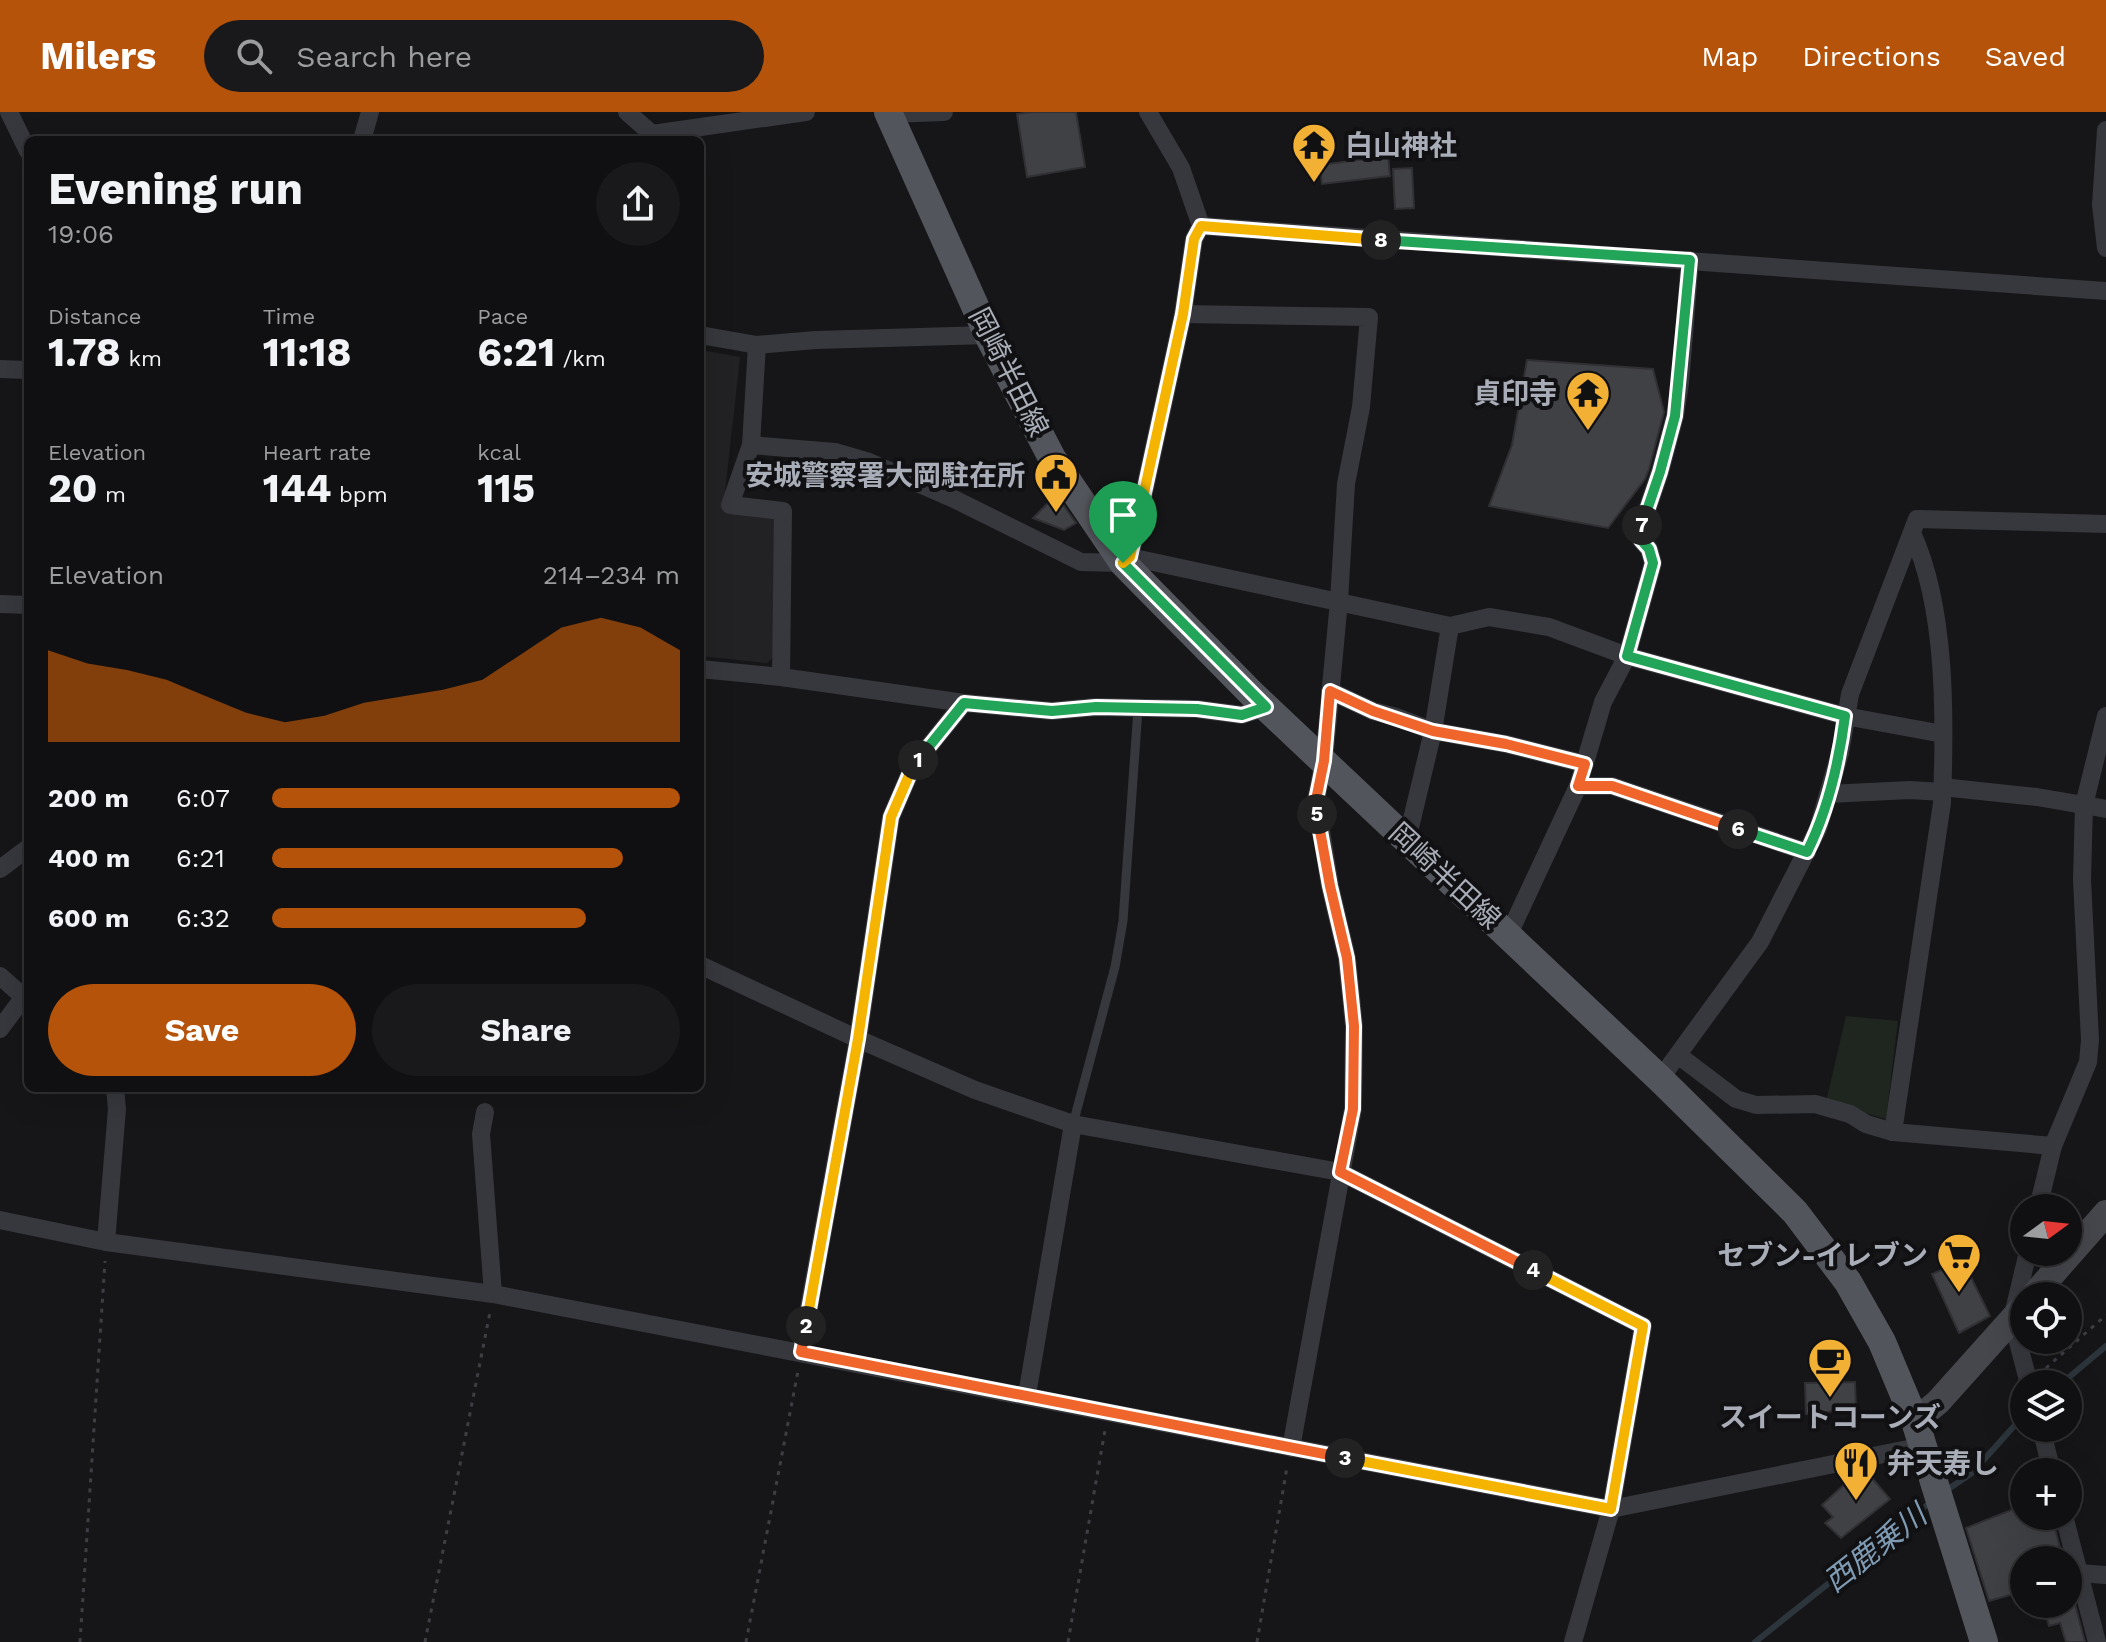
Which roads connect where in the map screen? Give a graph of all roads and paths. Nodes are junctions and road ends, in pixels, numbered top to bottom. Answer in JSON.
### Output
{"nodes":[{"id":1,"x":9,"y":112,"type":"edge"},
{"id":2,"x":370,"y":112,"type":"edge"},
{"id":3,"x":627,"y":112,"type":"edge"},
{"id":4,"x":806,"y":112,"type":"edge"},
{"id":5,"x":944,"y":112,"type":"edge"},
{"id":6,"x":1148,"y":112,"type":"edge"},
{"id":7,"x":889,"y":113,"type":"edge"},
{"id":8,"x":2106,"y":130,"type":"edge"},
{"id":9,"x":363,"y":136,"type":"edge"},
{"id":10,"x":651,"y":136,"type":"edge"},
{"id":11,"x":658,"y":136,"type":"edge"},
{"id":12,"x":24,"y":143,"type":"edge"},
{"id":13,"x":1201,"y":226,"type":"junction"},
{"id":14,"x":2106,"y":248,"type":"edge"},
{"id":15,"x":1690,"y":260,"type":"junction"},
{"id":16,"x":2106,"y":291,"type":"edge"},
{"id":17,"x":1183,"y":314,"type":"junction"},
{"id":18,"x":988,"y":335,"type":"junction"},
{"id":19,"x":704,"y":336,"type":"edge"},
{"id":20,"x":757,"y":345,"type":"junction"},
{"id":21,"x":0,"y":369,"type":"edge"},
{"id":22,"x":24,"y":370,"type":"edge"},
{"id":23,"x":751,"y":445,"type":"junction"},
{"id":24,"x":2106,"y":524,"type":"edge"},
{"id":25,"x":1912,"y":533,"type":"junction"},
{"id":26,"x":1126,"y":560,"type":"junction"},
{"id":27,"x":1339,"y":601,"type":"junction"},
{"id":28,"x":0,"y":604,"type":"edge"},
{"id":29,"x":24,"y":605,"type":"edge"},
{"id":30,"x":1450,"y":626,"type":"junction"},
{"id":31,"x":1627,"y":656,"type":"junction"},
{"id":32,"x":704,"y":669,"type":"edge"},
{"id":33,"x":781,"y":677,"type":"junction"},
{"id":34,"x":1330,"y":691,"type":"junction"},
{"id":35,"x":964,"y":703,"type":"junction"},
{"id":36,"x":1266,"y":707,"type":"junction"},
{"id":37,"x":1138,"y":709,"type":"junction"},
{"id":38,"x":1845,"y":716,"type":"junction"},
{"id":39,"x":2106,"y":716,"type":"edge"},
{"id":40,"x":1433,"y":731,"type":"junction"},
{"id":41,"x":1943,"y":734,"type":"junction"},
{"id":42,"x":1324,"y":761,"type":"junction"},
{"id":43,"x":1585,"y":764,"type":"junction"},
{"id":44,"x":1578,"y":786,"type":"junction"},
{"id":45,"x":1942,"y":790,"type":"junction"},
{"id":46,"x":1828,"y":794,"type":"junction"},
{"id":47,"x":2084,"y":805,"type":"junction"},
{"id":48,"x":2106,"y":809,"type":"edge"},
{"id":49,"x":1407,"y":840,"type":"junction"},
{"id":50,"x":24,"y":851,"type":"edge"},
{"id":51,"x":1807,"y":852,"type":"junction"},
{"id":52,"x":0,"y":869,"type":"edge"},
{"id":53,"x":1508,"y":936,"type":"junction"},
{"id":54,"x":704,"y":967,"type":"edge"},
{"id":55,"x":0,"y":976,"type":"edge"},
{"id":56,"x":24,"y":997,"type":"edge"},
{"id":57,"x":24,"y":1001,"type":"edge"},
{"id":58,"x":0,"y":1029,"type":"edge"},
{"id":59,"x":858,"y":1039,"type":"junction"},
{"id":60,"x":1678,"y":1055,"type":"junction"},
{"id":61,"x":1660,"y":1079,"type":"junction"},
{"id":62,"x":115,"y":1092,"type":"edge"},
{"id":63,"x":485,"y":1112,"type":"dead end"},
{"id":64,"x":1073,"y":1124,"type":"junction"},
{"id":65,"x":1893,"y":1132,"type":"junction"},
{"id":66,"x":2053,"y":1146,"type":"junction"},
{"id":67,"x":1340,"y":1172,"type":"junction"},
{"id":68,"x":2041,"y":1194,"type":"edge"},
{"id":69,"x":2106,"y":1213,"type":"edge"},
{"id":70,"x":0,"y":1220,"type":"edge"},
{"id":71,"x":106,"y":1242,"type":"junction"},
{"id":72,"x":2045,"y":1282,"type":"edge"},
{"id":73,"x":493,"y":1294,"type":"junction"},
{"id":74,"x":2106,"y":1315,"type":"edge"},
{"id":75,"x":2010,"y":1322,"type":"edge"},
{"id":76,"x":801,"y":1352,"type":"junction"},
{"id":77,"x":2044,"y":1370,"type":"edge"},
{"id":78,"x":1027,"y":1395,"type":"junction"},
{"id":79,"x":1108,"y":1411,"type":"junction"},
{"id":80,"x":1919,"y":1434,"type":"junction"},
{"id":81,"x":1291,"y":1448,"type":"junction"},
{"id":82,"x":1611,"y":1509,"type":"junction"},
{"id":83,"x":2082,"y":1573,"type":"edge"},
{"id":84,"x":2106,"y":1575,"type":"edge"},
{"id":85,"x":2082,"y":1584,"type":"edge"},
{"id":86,"x":80,"y":1642,"type":"edge"},
{"id":87,"x":425,"y":1642,"type":"edge"},
{"id":88,"x":746,"y":1642,"type":"edge"},
{"id":89,"x":1068,"y":1642,"type":"edge"},
{"id":90,"x":1257,"y":1642,"type":"edge"},
{"id":91,"x":1573,"y":1642,"type":"edge"},
{"id":92,"x":1984,"y":1642,"type":"edge"},
{"id":93,"x":2097,"y":1642,"type":"edge"}],
"edges":[{"from":1,"to":12,"type":"street"},
{"from":2,"to":9,"type":"street"},
{"from":3,"to":10,"type":"street"},
{"from":4,"to":11,"type":"street"},
{"from":5,"to":7,"type":"street"},
{"from":6,"to":13,"type":"street"},
{"from":7,"to":18,"type":"main road","name":"岡崎半田線"},
{"from":8,"to":14,"type":"street"},
{"from":13,"to":15,"type":"street"},
{"from":13,"to":17,"type":"street"},
{"from":15,"to":16,"type":"street"},
{"from":15,"to":31,"type":"street"},
{"from":17,"to":26,"type":"street"},
{"from":17,"to":27,"type":"street"},
{"from":18,"to":20,"type":"street"},
{"from":18,"to":26,"type":"main road","name":"岡崎半田線"},
{"from":19,"to":20,"type":"street"},
{"from":20,"to":23,"type":"street"},
{"from":21,"to":22,"type":"street"},
{"from":23,"to":26,"type":"street"},
{"from":23,"to":33,"type":"street"},
{"from":24,"to":25,"type":"street"},
{"from":25,"to":38,"type":"street"},
{"from":25,"to":41,"type":"street"},
{"from":26,"to":27,"type":"street"},
{"from":26,"to":36,"type":"main road","name":"岡崎半田線"},
{"from":27,"to":30,"type":"street"},
{"from":27,"to":34,"type":"street"},
{"from":28,"to":29,"type":"street"},
{"from":30,"to":31,"type":"street"},
{"from":30,"to":40,"type":"street"},
{"from":31,"to":38,"type":"street"},
{"from":31,"to":43,"type":"street"},
{"from":32,"to":33,"type":"street"},
{"from":33,"to":35,"type":"street"},
{"from":34,"to":40,"type":"street"},
{"from":34,"to":42,"type":"street"},
{"from":35,"to":37,"type":"street"},
{"from":35,"to":59,"type":"street"},
{"from":36,"to":37,"type":"street"},
{"from":36,"to":42,"type":"main road","name":"岡崎半田線"},
{"from":37,"to":64,"type":"lane"},
{"from":38,"to":41,"type":"street"},
{"from":38,"to":46,"type":"street"},
{"from":39,"to":47,"type":"street"},
{"from":40,"to":43,"type":"street"},
{"from":40,"to":49,"type":"street"},
{"from":41,"to":45,"type":"street"},
{"from":42,"to":49,"type":"main road","name":"岡崎半田線"},
{"from":42,"to":67,"type":"street"},
{"from":43,"to":44,"type":"street"},
{"from":44,"to":51,"type":"street"},
{"from":44,"to":53,"type":"street"},
{"from":45,"to":46,"type":"street"},
{"from":45,"to":47,"type":"street"},
{"from":45,"to":65,"type":"street"},
{"from":46,"to":51,"type":"street"},
{"from":47,"to":48,"type":"street"},
{"from":47,"to":66,"type":"street"},
{"from":49,"to":53,"type":"main road","name":"岡崎半田線"},
{"from":50,"to":52,"type":"street"},
{"from":51,"to":60,"type":"street"},
{"from":53,"to":61,"type":"main road","name":"岡崎半田線"},
{"from":54,"to":59,"type":"street"},
{"from":55,"to":56,"type":"street"},
{"from":57,"to":58,"type":"street"},
{"from":59,"to":64,"type":"street"},
{"from":59,"to":76,"type":"street"},
{"from":60,"to":61,"type":"street"},
{"from":60,"to":65,"type":"street"},
{"from":61,"to":80,"type":"main road","name":"岡崎半田線"},
{"from":62,"to":71,"type":"street"},
{"from":63,"to":73,"type":"street"},
{"from":64,"to":67,"type":"street"},
{"from":64,"to":78,"type":"street"},
{"from":65,"to":66,"type":"street"},
{"from":66,"to":68,"type":"street"},
{"from":67,"to":81,"type":"street"},
{"from":67,"to":82,"type":"street"},
{"from":69,"to":72,"type":"street"},
{"from":70,"to":71,"type":"street"},
{"from":71,"to":73,"type":"street"},
{"from":71,"to":86,"type":"path"},
{"from":73,"to":76,"type":"street"},
{"from":73,"to":87,"type":"path"},
{"from":74,"to":77,"type":"path"},
{"from":75,"to":80,"type":"street"},
{"from":76,"to":78,"type":"street"},
{"from":76,"to":88,"type":"path"},
{"from":78,"to":79,"type":"street"},
{"from":79,"to":81,"type":"street"},
{"from":79,"to":89,"type":"path"},
{"from":80,"to":82,"type":"street"},
{"from":80,"to":92,"type":"main road","name":"岡崎半田線"},
{"from":81,"to":82,"type":"street"},
{"from":81,"to":90,"type":"path"},
{"from":82,"to":91,"type":"street"},
{"from":83,"to":84,"type":"street"},
{"from":85,"to":93,"type":"street"}]}
